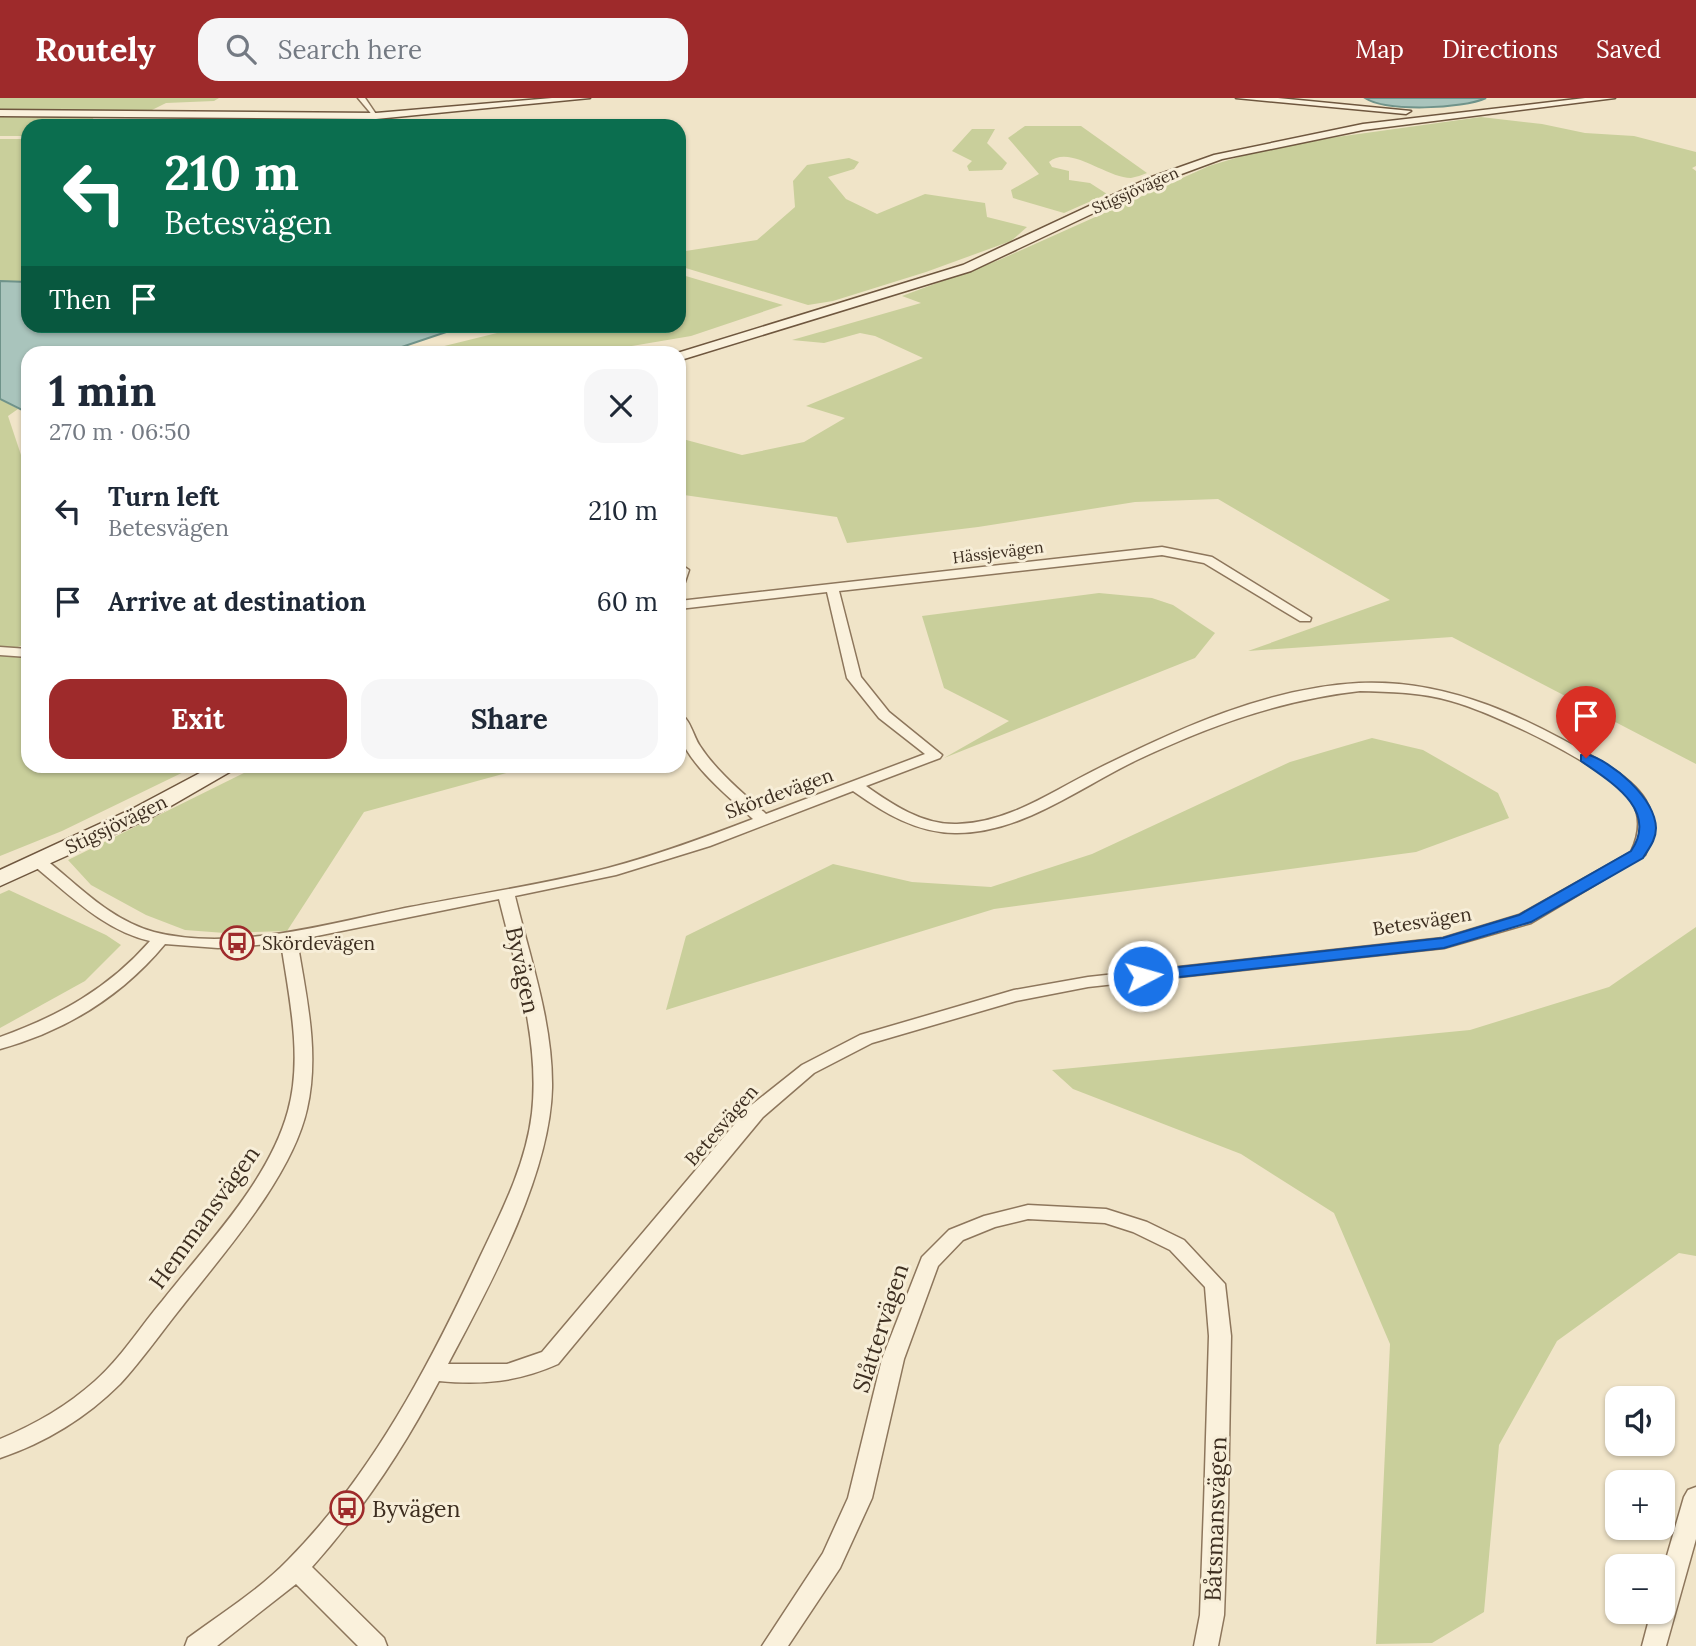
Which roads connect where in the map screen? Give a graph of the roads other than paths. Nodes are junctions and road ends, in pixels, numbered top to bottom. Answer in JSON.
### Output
{"nodes":[{"id":1,"x":361,"y":98,"type":"edge"},
{"id":2,"x":585,"y":98,"type":"edge"},
{"id":3,"x":1241,"y":98,"type":"edge"},
{"id":4,"x":1538,"y":98,"type":"edge"},
{"id":5,"x":1610,"y":98,"type":"edge"},
{"id":6,"x":0,"y":113,"type":"edge"},
{"id":7,"x":376,"y":116,"type":"junction"},
{"id":8,"x":686,"y":354,"type":"edge"},
{"id":9,"x":832,"y":588,"type":"junction"},
{"id":10,"x":686,"y":604,"type":"edge"},
{"id":11,"x":1305,"y":618,"type":"dead end"},
{"id":12,"x":0,"y":651,"type":"edge"},
{"id":13,"x":21,"y":652,"type":"edge"},
{"id":14,"x":686,"y":729,"type":"edge"},
{"id":15,"x":216,"y":773,"type":"edge"},
{"id":16,"x":857,"y":786,"type":"junction"},
{"id":17,"x":763,"y":820,"type":"junction"},
{"id":18,"x":39,"y":862,"type":"junction"},
{"id":19,"x":0,"y":879,"type":"edge"},
{"id":20,"x":506,"y":893,"type":"junction"},
{"id":21,"x":288,"y":937,"type":"junction"},
{"id":22,"x":161,"y":939,"type":"junction"},
{"id":23,"x":0,"y":1043,"type":"edge"},
{"id":24,"x":434,"y":1372,"type":"junction"},
{"id":25,"x":1218,"y":1391,"type":"joint"},
{"id":26,"x":0,"y":1449,"type":"edge"},
{"id":27,"x":1696,"y":1497,"type":"edge"},
{"id":28,"x":296,"y":1568,"type":"junction"},
{"id":29,"x":197,"y":1646,"type":"edge"},
{"id":30,"x":375,"y":1646,"type":"edge"},
{"id":31,"x":774,"y":1646,"type":"edge"},
{"id":32,"x":1206,"y":1646,"type":"edge"},
{"id":33,"x":1654,"y":1646,"type":"edge"}],
"edges":[{"from":1,"to":7,"type":"street"},
{"from":2,"to":7,"type":"main road"},
{"from":3,"to":4,"type":"main road"},
{"from":5,"to":8,"type":"main road","name":"Stigsjövägen"},
{"from":6,"to":7,"type":"main road"},
{"from":9,"to":10,"type":"street","name":"Hässjevägen"},
{"from":9,"to":11,"type":"street","name":"Hässjevägen"},
{"from":9,"to":16,"type":"street","name":"Skördevägen"},
{"from":12,"to":13,"type":"street"},
{"from":14,"to":17,"type":"street"},
{"from":15,"to":18,"type":"main road","name":"Stigsjövägen"},
{"from":16,"to":17,"type":"street","name":"Skördevägen"},
{"from":16,"to":24,"type":"street","name":"Betesvägen"},
{"from":17,"to":20,"type":"street","name":"Skördevägen"},
{"from":18,"to":19,"type":"main road","name":"Stigsjövägen"},
{"from":18,"to":22,"type":"street","name":"Skördevägen"},
{"from":20,"to":21,"type":"street","name":"Skördevägen"},
{"from":20,"to":24,"type":"street","name":"Byvägen"},
{"from":21,"to":22,"type":"street","name":"Skördevägen"},
{"from":21,"to":26,"type":"street","name":"Hemmansvägen"},
{"from":22,"to":23,"type":"street"},
{"from":24,"to":28,"type":"street","name":"Byvägen"},
{"from":25,"to":31,"type":"street","name":"Slåttervägen"},
{"from":25,"to":32,"type":"street","name":"Båtsmansvägen"},
{"from":27,"to":33,"type":"street"},
{"from":28,"to":29,"type":"street","name":"Byvägen"},
{"from":28,"to":30,"type":"street"}]}
